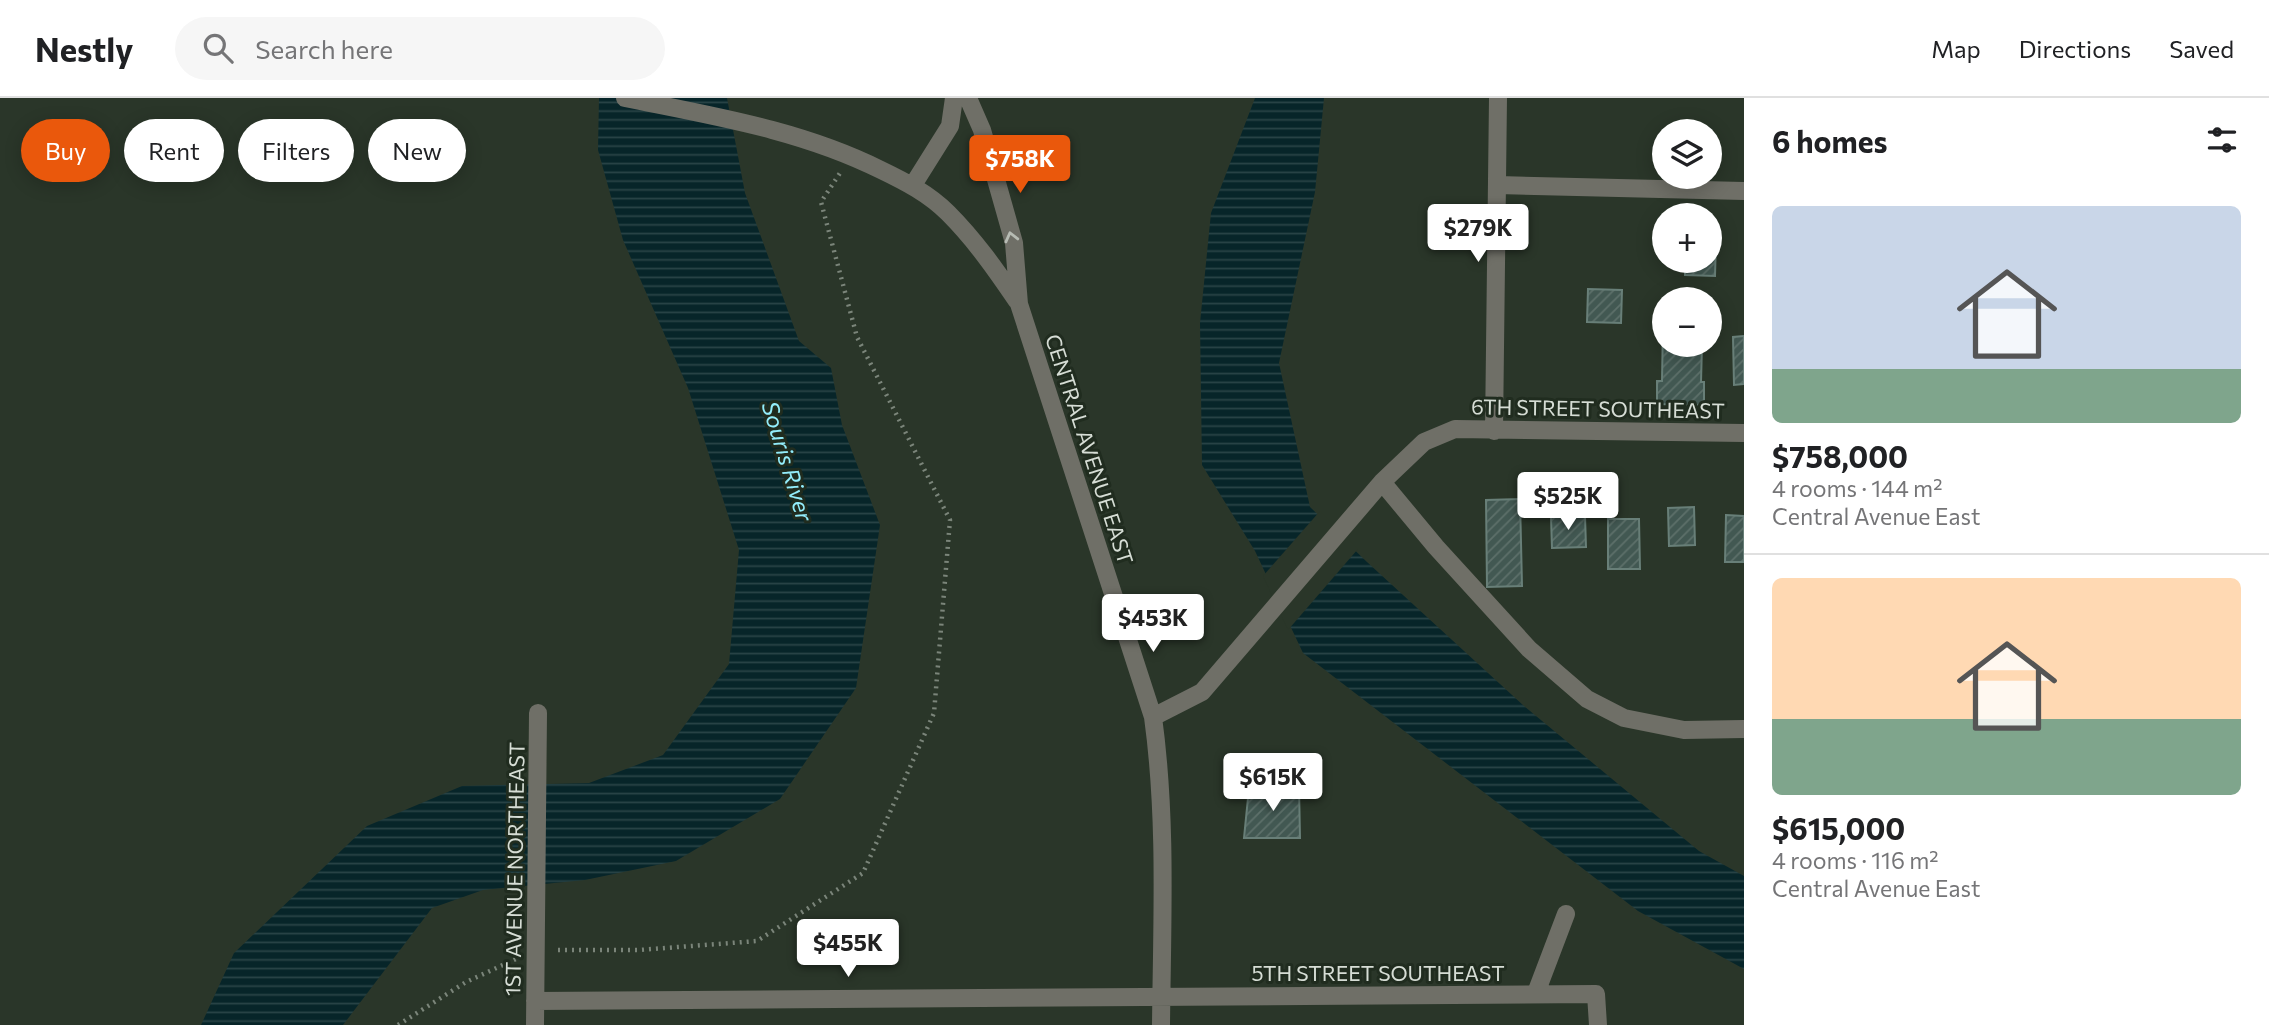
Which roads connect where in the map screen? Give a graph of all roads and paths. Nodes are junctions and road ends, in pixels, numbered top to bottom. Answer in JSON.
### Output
{"nodes":[{"id":1,"x":625,"y":98,"type":"edge"},
{"id":2,"x":954,"y":98,"type":"edge"},
{"id":3,"x":968,"y":98,"type":"edge"},
{"id":4,"x":1498,"y":98,"type":"edge"},
{"id":5,"x":852,"y":155,"type":"junction"},
{"id":6,"x":913,"y":185,"type":"junction"},
{"id":7,"x":1498,"y":185,"type":"junction"},
{"id":8,"x":1744,"y":191,"type":"edge"},
{"id":9,"x":1019,"y":304,"type":"junction"},
{"id":10,"x":1494,"y":431,"type":"junction"},
{"id":11,"x":1744,"y":433,"type":"edge"},
{"id":12,"x":1377,"y":488,"type":"junction"},
{"id":13,"x":538,"y":713,"type":"dead end"},
{"id":14,"x":1153,"y":717,"type":"junction"},
{"id":15,"x":1744,"y":729,"type":"edge"},
{"id":16,"x":1566,"y":914,"type":"dead end"},
{"id":17,"x":536,"y":950,"type":"junction"},
{"id":18,"x":1536,"y":993,"type":"junction"},
{"id":19,"x":1161,"y":995,"type":"junction"},
{"id":20,"x":535,"y":1001,"type":"junction"},
{"id":21,"x":398,"y":1025,"type":"edge"},
{"id":22,"x":535,"y":1025,"type":"edge"},
{"id":23,"x":1161,"y":1025,"type":"edge"},
{"id":24,"x":1598,"y":1025,"type":"edge"}],
"edges":[{"from":1,"to":5,"type":"street"},
{"from":2,"to":6,"type":"street"},
{"from":9,"to":3,"type":"street","name":"CENTRAL AVENUE EAST","one_way":true},
{"from":4,"to":7,"type":"street"},
{"from":5,"to":6,"type":"street"},
{"from":5,"to":17,"type":"path"},
{"from":6,"to":9,"type":"street"},
{"from":7,"to":8,"type":"street"},
{"from":7,"to":10,"type":"street"},
{"from":9,"to":14,"type":"street","name":"CENTRAL AVENUE EAST"},
{"from":10,"to":11,"type":"street","name":"6TH STREET SOUTHEAST"},
{"from":10,"to":12,"type":"street","name":"6TH STREET SOUTHEAST"},
{"from":12,"to":14,"type":"street","name":"6TH STREET SOUTHEAST"},
{"from":12,"to":15,"type":"street"},
{"from":13,"to":17,"type":"street","name":"1ST AVENUE NORTHEAST"},
{"from":14,"to":19,"type":"street","name":"CENTRAL AVENUE EAST"},
{"from":16,"to":18,"type":"street"},
{"from":17,"to":20,"type":"street","name":"1ST AVENUE NORTHEAST"},
{"from":17,"to":21,"type":"path"},
{"from":18,"to":19,"type":"street","name":"5TH STREET SOUTHEAST"},
{"from":18,"to":24,"type":"street","name":"5TH STREET SOUTHEAST"},
{"from":19,"to":20,"type":"street","name":"5TH STREET SOUTHEAST"},
{"from":19,"to":23,"type":"street","name":"CENTRAL AVENUE EAST"},
{"from":20,"to":22,"type":"street","name":"1ST AVENUE NORTHEAST"}]}
